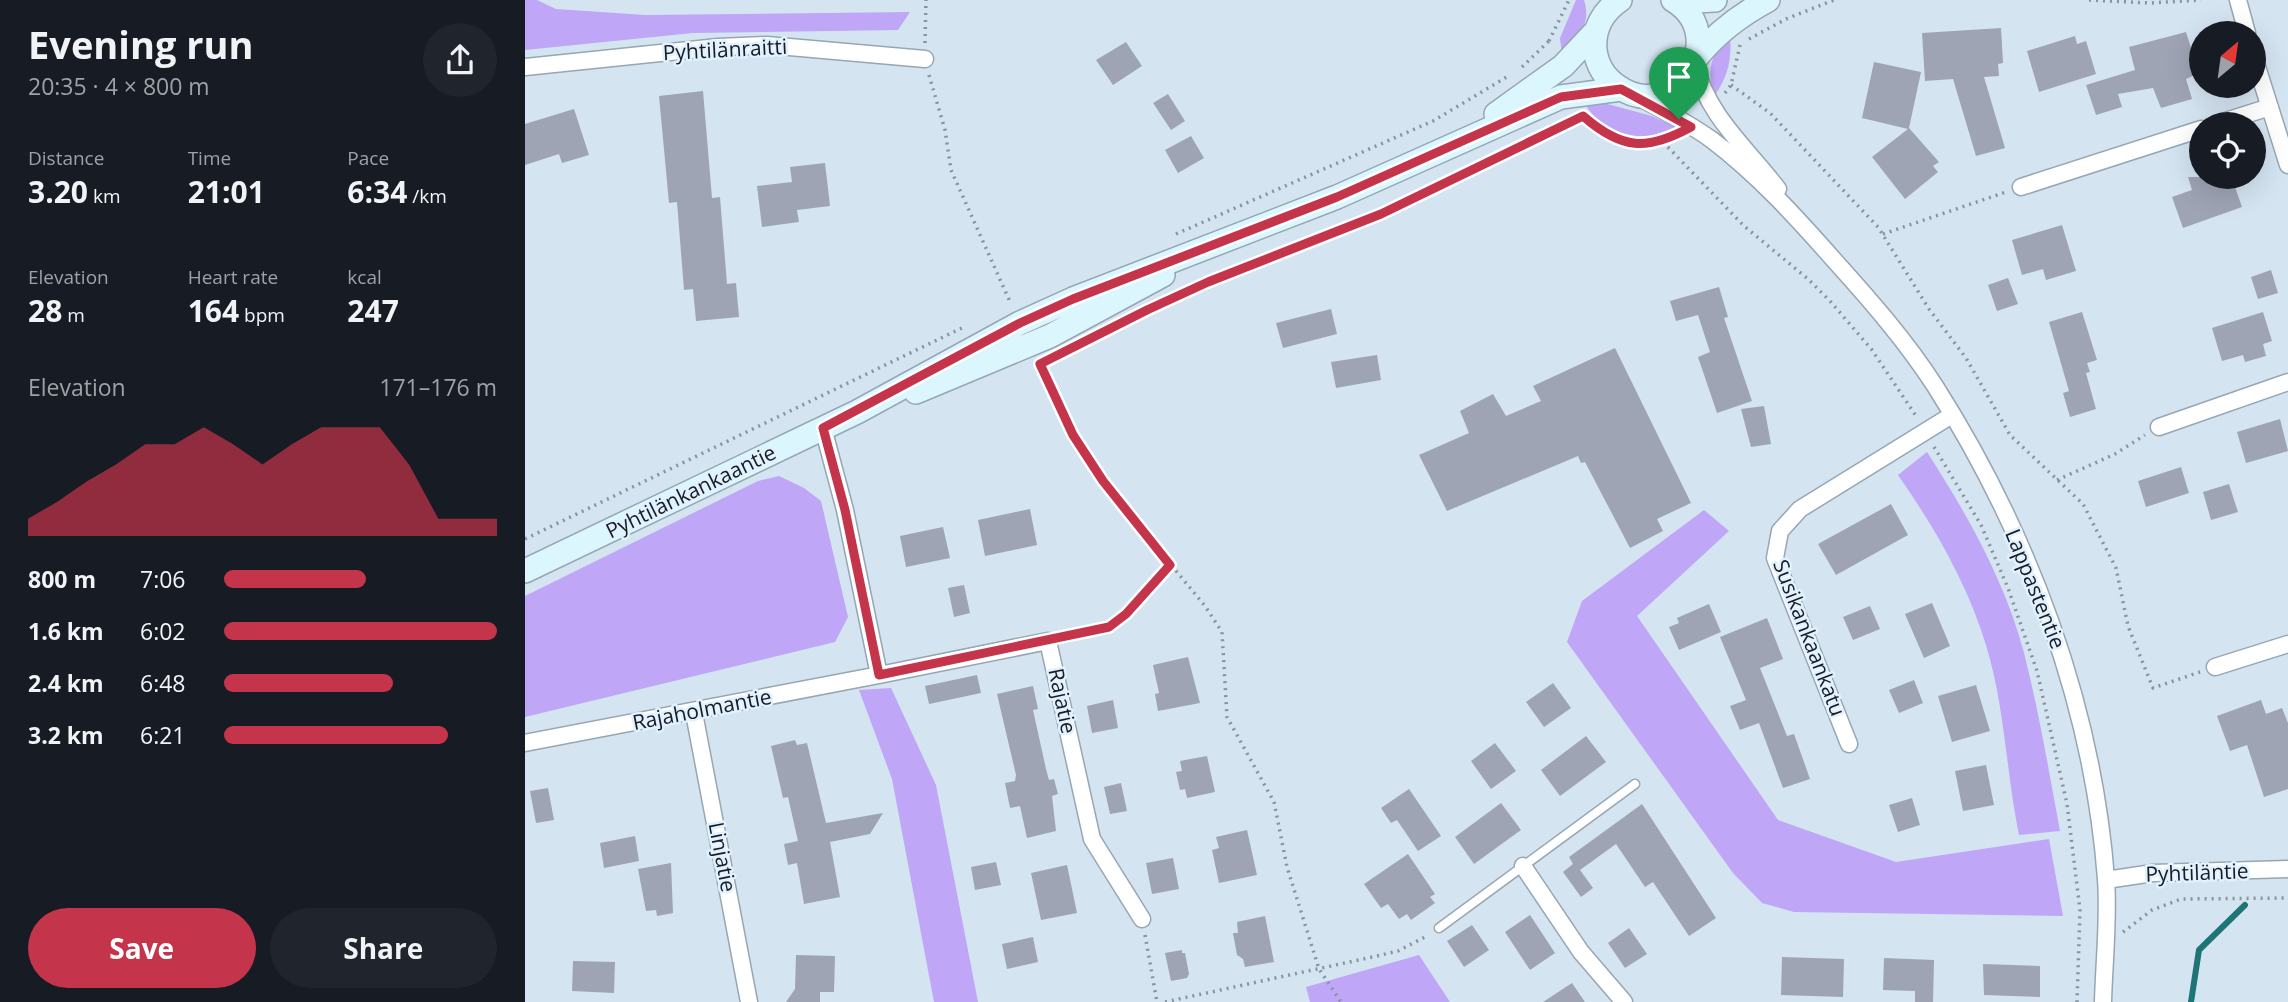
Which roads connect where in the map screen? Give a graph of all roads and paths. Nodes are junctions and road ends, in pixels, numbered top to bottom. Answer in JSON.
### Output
{"nodes":[{"id":1,"x":926,"y":0,"type":"edge"},
{"id":2,"x":1560,"y":0,"type":"edge"},
{"id":3,"x":1620,"y":0,"type":"edge"},
{"id":4,"x":1715,"y":0,"type":"edge"},
{"id":5,"x":1768,"y":0,"type":"edge"},
{"id":6,"x":1834,"y":0,"type":"edge"},
{"id":7,"x":2089,"y":0,"type":"edge"},
{"id":8,"x":2201,"y":0,"type":"edge"},
{"id":9,"x":2238,"y":0,"type":"edge"},
{"id":10,"x":1675,"y":1,"type":"edge"},
{"id":11,"x":1564,"y":6,"type":"dead end"},
{"id":12,"x":1598,"y":18,"type":"edge"},
{"id":13,"x":2244,"y":21,"type":"edge"},
{"id":14,"x":1549,"y":41,"type":"dead end"},
{"id":15,"x":925,"y":59,"type":"junction"},
{"id":16,"x":1696,"y":60,"type":"junction"},
{"id":17,"x":525,"y":67,"type":"edge"},
{"id":18,"x":1731,"y":85,"type":"junction"},
{"id":19,"x":1628,"y":92,"type":"junction"},
{"id":20,"x":2266,"y":94,"type":"edge"},
{"id":21,"x":2270,"y":107,"type":"junction"},
{"id":22,"x":1713,"y":109,"type":"junction"},
{"id":23,"x":2254,"y":112,"type":"edge"},
{"id":24,"x":1691,"y":127,"type":"junction"},
{"id":25,"x":2189,"y":133,"type":"edge"},
{"id":26,"x":1467,"y":138,"type":"junction"},
{"id":27,"x":1663,"y":142,"type":"junction"},
{"id":28,"x":2288,"y":165,"type":"edge"},
{"id":29,"x":2021,"y":187,"type":"joint"},
{"id":30,"x":1810,"y":234,"type":"junction"},
{"id":31,"x":1883,"y":234,"type":"junction"},
{"id":32,"x":1173,"y":235,"type":"dead end"},
{"id":33,"x":1206,"y":250,"type":"junction"},
{"id":34,"x":1023,"y":298,"type":"dead end"},
{"id":35,"x":1001,"y":309,"type":"dead end"},
{"id":36,"x":1147,"y":310,"type":"dead end"},
{"id":37,"x":1016,"y":313,"type":"junction"},
{"id":38,"x":970,"y":324,"type":"dead end"},
{"id":39,"x":1035,"y":354,"type":"junction"},
{"id":40,"x":1049,"y":359,"type":"dead end"},
{"id":41,"x":2288,"y":382,"type":"edge"},
{"id":42,"x":856,"y":412,"type":"junction"},
{"id":43,"x":1952,"y":415,"type":"junction"},
{"id":44,"x":2159,"y":427,"type":"joint"},
{"id":45,"x":823,"y":428,"type":"junction"},
{"id":46,"x":1926,"y":432,"type":"junction"},
{"id":47,"x":2057,"y":480,"type":"junction"},
{"id":48,"x":525,"y":540,"type":"edge"},
{"id":49,"x":1170,"y":565,"type":"junction"},
{"id":50,"x":525,"y":571,"type":"edge"},
{"id":51,"x":1048,"y":641,"type":"junction"},
{"id":52,"x":2288,"y":644,"type":"edge"},
{"id":53,"x":2215,"y":667,"type":"joint"},
{"id":54,"x":879,"y":675,"type":"junction"},
{"id":55,"x":694,"y":713,"type":"junction"},
{"id":56,"x":525,"y":743,"type":"edge"},
{"id":57,"x":1849,"y":744,"type":"dead end"},
{"id":58,"x":1635,"y":784,"type":"dead end"},
{"id":59,"x":1523,"y":866,"type":"junction"},
{"id":60,"x":2288,"y":869,"type":"edge"},
{"id":61,"x":2106,"y":880,"type":"junction"},
{"id":62,"x":2288,"y":898,"type":"edge"},
{"id":63,"x":1142,"y":919,"type":"joint"},
{"id":64,"x":1439,"y":928,"type":"joint"},
{"id":65,"x":2079,"y":935,"type":"junction"},
{"id":66,"x":2105,"y":935,"type":"junction"},
{"id":67,"x":1319,"y":970,"type":"junction"},
{"id":68,"x":749,"y":1002,"type":"edge"},
{"id":69,"x":1157,"y":1002,"type":"edge"},
{"id":70,"x":1165,"y":1002,"type":"edge"},
{"id":71,"x":1341,"y":1002,"type":"edge"},
{"id":72,"x":1624,"y":1002,"type":"edge"},
{"id":73,"x":2077,"y":1002,"type":"edge"},
{"id":74,"x":2103,"y":1002,"type":"edge"}],
"edges":[{"from":1,"to":15,"type":"path"},
{"from":2,"to":11,"type":"path"},
{"from":3,"to":12,"type":"street","name":"Pyhtilänkankaantie"},
{"from":4,"to":10,"type":"street"},
{"from":5,"to":16,"type":"street"},
{"from":6,"to":18,"type":"path"},
{"from":7,"to":8,"type":"path"},
{"from":9,"to":13,"type":"street"},
{"from":10,"to":16,"type":"street"},
{"from":12,"to":19,"type":"street"},
{"from":12,"to":26,"type":"street","name":"Pyhtilänkankaantie"},
{"from":14,"to":32,"type":"path"},
{"from":15,"to":17,"type":"street","name":"Pyhtilänraitti"},
{"from":15,"to":37,"type":"path"},
{"from":16,"to":19,"type":"street","name":"Pyhtilänkankaantie"},
{"from":16,"to":22,"type":"street","name":"Lappastentie"},
{"from":18,"to":22,"type":"path"},
{"from":18,"to":31,"type":"path"},
{"from":19,"to":24,"type":"street","name":"Lappastentie"},
{"from":19,"to":26,"type":"street","name":"Pyhtilänkankaantie"},
{"from":20,"to":21,"type":"street"},
{"from":21,"to":23,"type":"street"},
{"from":21,"to":28,"type":"street"},
{"from":22,"to":30,"type":"street","name":"Lappastentie"},
{"from":24,"to":27,"type":"path"},
{"from":24,"to":30,"type":"street","name":"Lappastentie"},
{"from":25,"to":29,"type":"street"},
{"from":26,"to":33,"type":"street","name":"Pyhtilänkankaantie"},
{"from":27,"to":36,"type":"path"},
{"from":27,"to":46,"type":"path"},
{"from":29,"to":31,"type":"path"},
{"from":30,"to":43,"type":"street","name":"Lappastentie"},
{"from":31,"to":47,"type":"path"},
{"from":33,"to":37,"type":"street","name":"Pyhtilänkankaantie"},
{"from":33,"to":39,"type":"street","name":"Pyhtilänkankaantie"},
{"from":34,"to":37,"type":"path"},
{"from":35,"to":37,"type":"path"},
{"from":37,"to":42,"type":"street","name":"Pyhtilänkankaantie"},
{"from":38,"to":48,"type":"path"},
{"from":39,"to":40,"type":"path"},
{"from":39,"to":42,"type":"street","name":"Pyhtilänkankaantie"},
{"from":39,"to":49,"type":"path"},
{"from":41,"to":44,"type":"street"},
{"from":42,"to":45,"type":"street","name":"Pyhtilänkankaantie"},
{"from":43,"to":46,"type":"street","name":"Susikankaankatu"},
{"from":43,"to":61,"type":"street","name":"Lappastentie"},
{"from":44,"to":47,"type":"path"},
{"from":45,"to":50,"type":"street","name":"Pyhtilänkankaantie"},
{"from":45,"to":54,"type":"street"},
{"from":46,"to":57,"type":"street","name":"Susikankaankatu"},
{"from":46,"to":65,"type":"path"},
{"from":47,"to":53,"type":"path"},
{"from":49,"to":51,"type":"path"},
{"from":49,"to":67,"type":"path"},
{"from":51,"to":54,"type":"street","name":"Rajatie"},
{"from":51,"to":63,"type":"street","name":"Rajatie"},
{"from":52,"to":53,"type":"street"},
{"from":54,"to":55,"type":"street","name":"Rajaholmantie"},
{"from":55,"to":56,"type":"street","name":"Rajaholmantie"},
{"from":55,"to":68,"type":"street","name":"Linjatie"},
{"from":58,"to":59,"type":"lane"},
{"from":59,"to":64,"type":"lane"},
{"from":59,"to":72,"type":"street"},
{"from":60,"to":61,"type":"street","name":"Pyhtiläntie"},
{"from":61,"to":66,"type":"street","name":"Lappastentie"},
{"from":62,"to":66,"type":"path"},
{"from":63,"to":69,"type":"path"},
{"from":64,"to":67,"type":"path"},
{"from":65,"to":66,"type":"path"},
{"from":65,"to":73,"type":"path"},
{"from":66,"to":74,"type":"street","name":"Lappastentie"},
{"from":67,"to":70,"type":"path"},
{"from":67,"to":71,"type":"path"}]}
